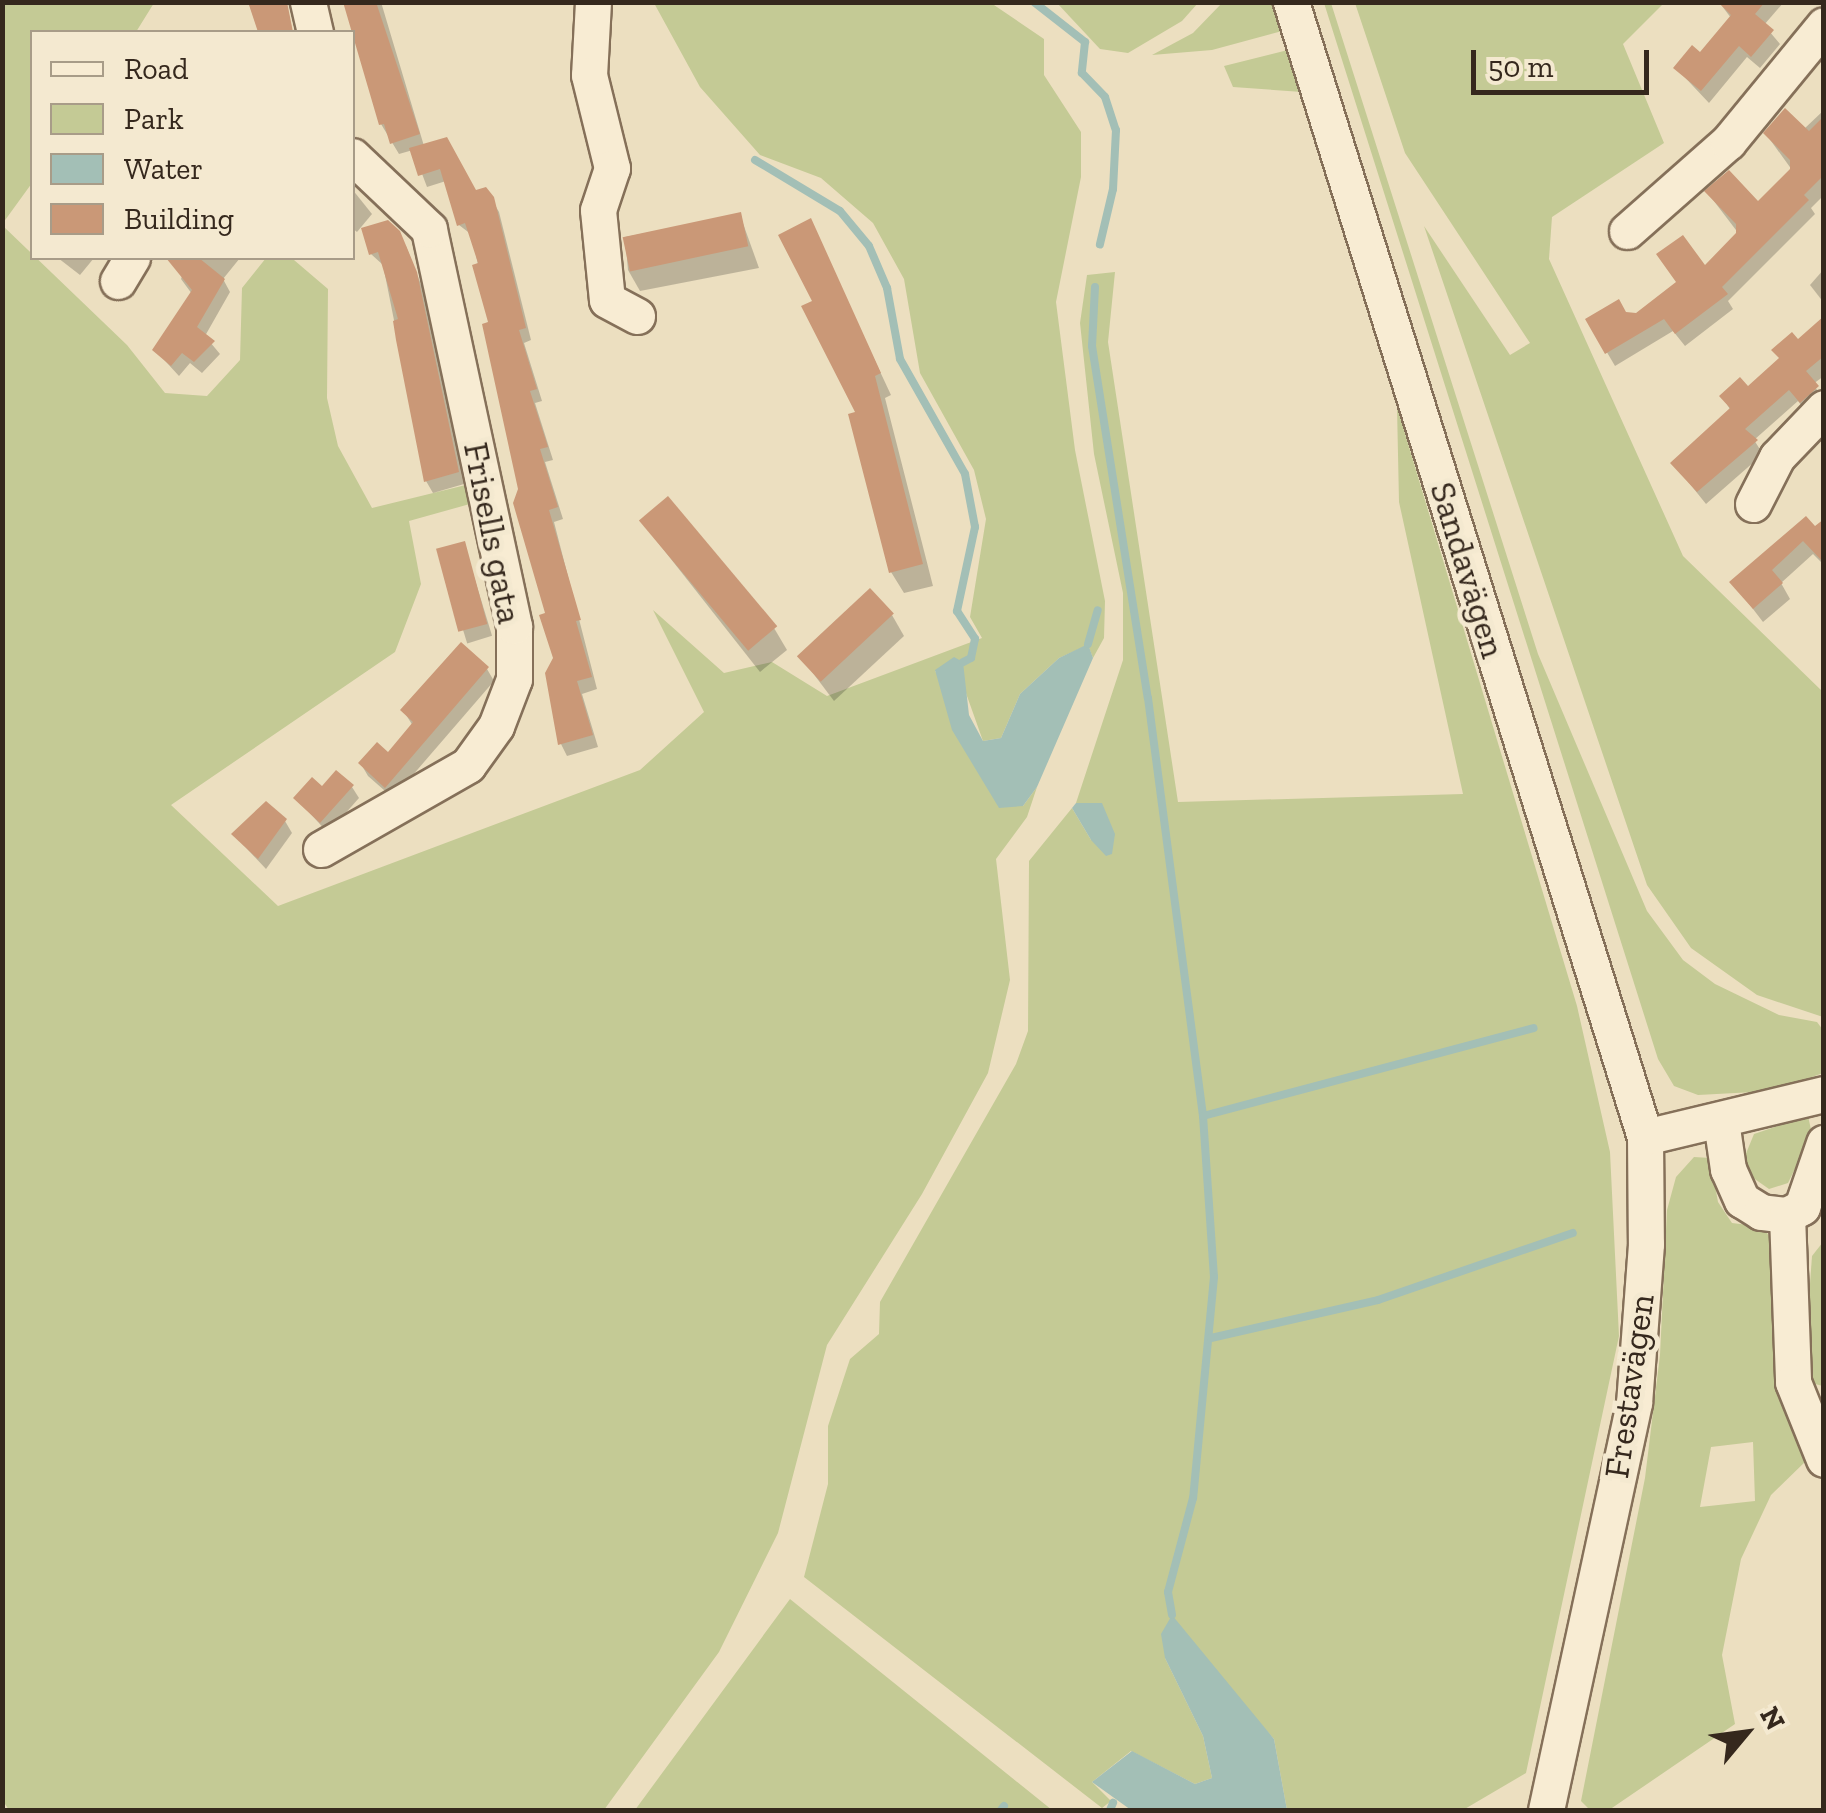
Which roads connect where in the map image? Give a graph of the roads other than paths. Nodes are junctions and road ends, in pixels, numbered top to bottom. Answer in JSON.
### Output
{"nodes":[{"id":1,"x":308,"y":2,"type":"edge"},
{"id":2,"x":592,"y":2,"type":"edge"},
{"id":3,"x":1290,"y":2,"type":"edge"},
{"id":4,"x":1824,"y":25,"type":"edge"},
{"id":5,"x":315,"y":30,"type":"edge"},
{"id":6,"x":355,"y":159,"type":"edge"},
{"id":7,"x":1627,"y":232,"type":"dead end"},
{"id":8,"x":637,"y":316,"type":"dead end"},
{"id":9,"x":1824,"y":408,"type":"edge"},
{"id":10,"x":1753,"y":504,"type":"dead end"},
{"id":11,"x":321,"y":849,"type":"dead end"},
{"id":12,"x":1824,"y":1094,"type":"edge"},
{"id":13,"x":1721,"y":1121,"type":"junction"},
{"id":14,"x":1646,"y":1137,"type":"junction"},
{"id":15,"x":1824,"y":1143,"type":"edge"},
{"id":16,"x":1787,"y":1215,"type":"junction"},
{"id":17,"x":1824,"y":1459,"type":"edge"},
{"id":18,"x":1546,"y":1810,"type":"edge"}],
"edges":[{"from":1,"to":5,"type":"street"},
{"from":2,"to":8,"type":"street"},
{"from":3,"to":14,"type":"street","name":"Sandavägen"},
{"from":4,"to":7,"type":"street"},
{"from":6,"to":11,"type":"street","name":"Frisells gata"},
{"from":9,"to":10,"type":"street"},
{"from":12,"to":13,"type":"street"},
{"from":13,"to":14,"type":"street"},
{"from":13,"to":16,"type":"street"},
{"from":14,"to":18,"type":"street","name":"Frestavägen"},
{"from":15,"to":16,"type":"street"},
{"from":16,"to":17,"type":"street"}]}
